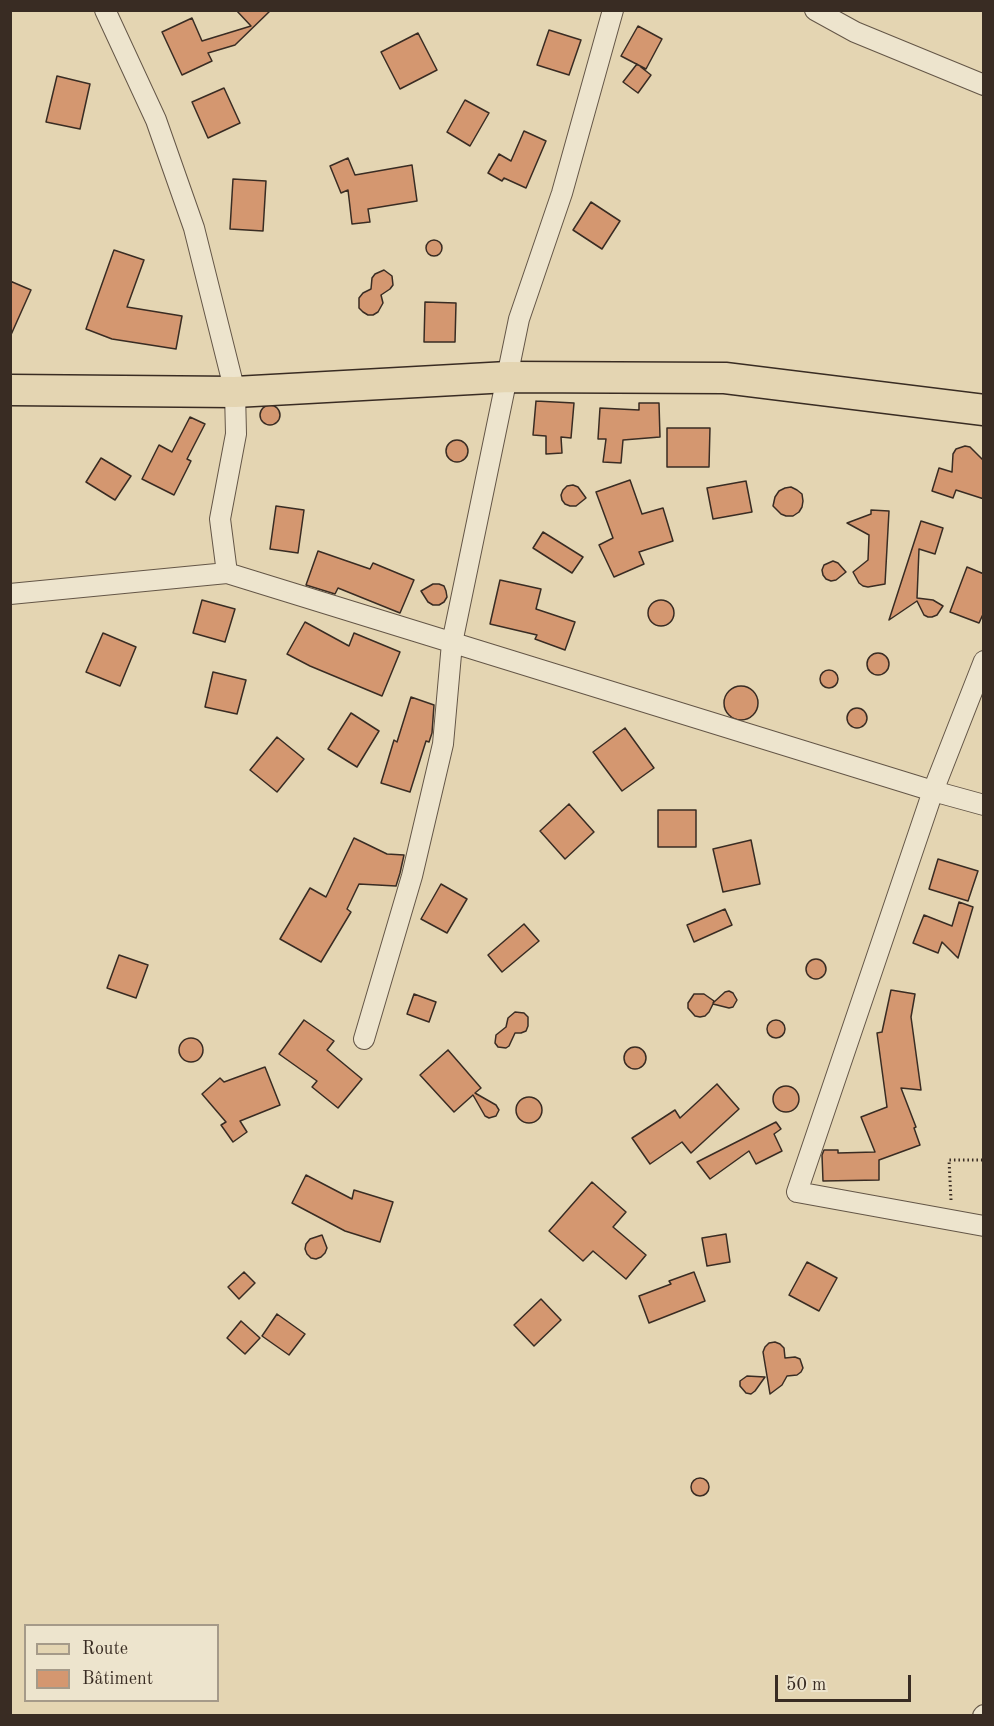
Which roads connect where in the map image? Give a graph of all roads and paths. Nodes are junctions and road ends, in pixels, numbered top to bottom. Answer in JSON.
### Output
{"nodes":[{"id":1,"x":105,"y":10,"type":"edge"},
{"id":2,"x":613,"y":10,"type":"edge"},
{"id":3,"x":815,"y":10,"type":"edge"},
{"id":4,"x":984,"y":85,"type":"edge"},
{"id":5,"x":508,"y":377,"type":"junction"},
{"id":6,"x":10,"y":390,"type":"edge"},
{"id":7,"x":235,"y":392,"type":"junction"},
{"id":8,"x":984,"y":410,"type":"edge"},
{"id":9,"x":227,"y":573,"type":"junction"},
{"id":10,"x":10,"y":594,"type":"edge"},
{"id":11,"x":452,"y":643,"type":"junction"},
{"id":12,"x":984,"y":661,"type":"edge"},
{"id":13,"x":933,"y":791,"type":"junction"},
{"id":14,"x":984,"y":805,"type":"edge"},
{"id":15,"x":364,"y":1040,"type":"dead end"},
{"id":16,"x":984,"y":1160,"type":"edge"},
{"id":17,"x":951,"y":1220,"type":"junction"},
{"id":18,"x":984,"y":1226,"type":"edge"}],
"edges":[{"from":1,"to":7,"type":"street"},
{"from":2,"to":5,"type":"street"},
{"from":3,"to":4,"type":"street"},
{"from":5,"to":7,"type":"main road"},
{"from":5,"to":8,"type":"main road"},
{"from":5,"to":11,"type":"street"},
{"from":6,"to":7,"type":"main road"},
{"from":7,"to":9,"type":"street"},
{"from":9,"to":10,"type":"street"},
{"from":9,"to":11,"type":"street"},
{"from":11,"to":13,"type":"street"},
{"from":11,"to":15,"type":"street"},
{"from":12,"to":13,"type":"street"},
{"from":13,"to":14,"type":"street"},
{"from":13,"to":17,"type":"street"},
{"from":16,"to":17,"type":"path"},
{"from":17,"to":18,"type":"street"}]}
